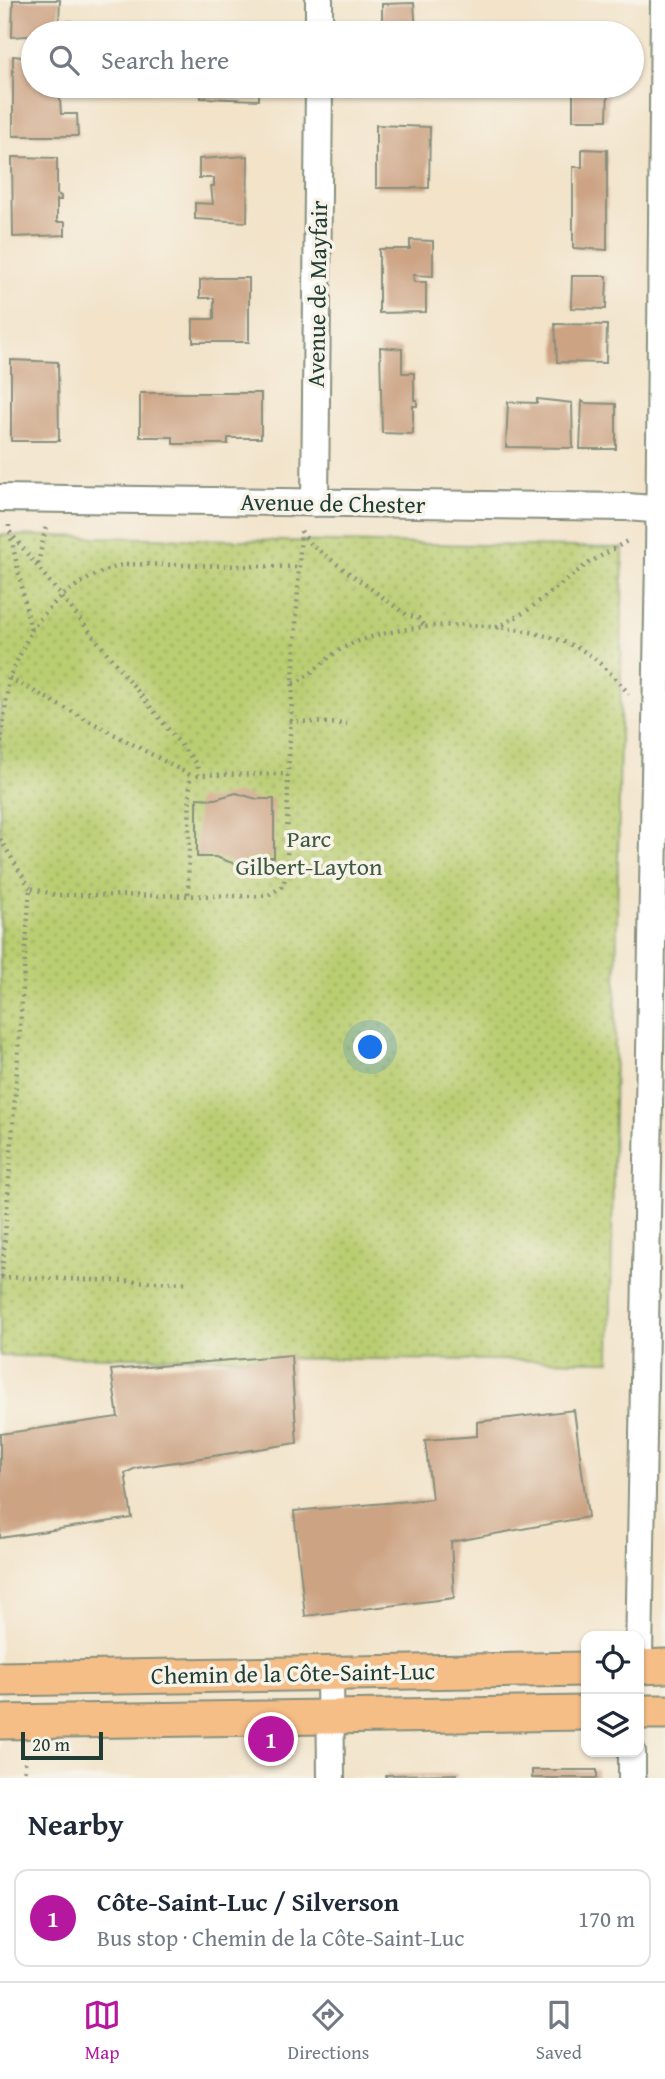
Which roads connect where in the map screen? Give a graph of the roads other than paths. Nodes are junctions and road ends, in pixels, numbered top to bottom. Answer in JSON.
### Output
{"nodes":[{"id":1,"x":319,"y":0,"type":"edge"},
{"id":2,"x":664,"y":0,"type":"edge"},
{"id":3,"x":319,"y":21,"type":"edge"},
{"id":4,"x":318,"y":98,"type":"edge"},
{"id":5,"x":0,"y":498,"type":"edge"},
{"id":6,"x":315,"y":503,"type":"junction"},
{"id":7,"x":662,"y":510,"type":"edge"},
{"id":8,"x":640,"y":1631,"type":"edge"},
{"id":9,"x":665,"y":1666,"type":"edge"},
{"id":10,"x":644,"y":1667,"type":"edge"},
{"id":11,"x":581,"y":1669,"type":"edge"},
{"id":12,"x":330,"y":1672,"type":"junction"},
{"id":13,"x":0,"y":1679,"type":"edge"},
{"id":14,"x":644,"y":1712,"type":"edge"},
{"id":15,"x":665,"y":1712,"type":"edge"},
{"id":16,"x":581,"y":1713,"type":"edge"},
{"id":17,"x":331,"y":1718,"type":"junction"},
{"id":18,"x":0,"y":1722,"type":"edge"},
{"id":19,"x":632,"y":1757,"type":"edge"},
{"id":20,"x":331,"y":1778,"type":"edge"},
{"id":21,"x":632,"y":1778,"type":"edge"}],
"edges":[{"from":1,"to":3,"type":"street"},
{"from":2,"to":7,"type":"street"},
{"from":4,"to":6,"type":"street","name":"Avenue de Mayfair"},
{"from":5,"to":6,"type":"street","name":"Avenue de Chester"},
{"from":6,"to":7,"type":"street","name":"Avenue de Chester"},
{"from":7,"to":8,"type":"street"},
{"from":9,"to":10,"type":"main road"},
{"from":11,"to":12,"type":"main road","name":"Chemin de la Côte-Saint-Luc"},
{"from":12,"to":13,"type":"main road","name":"Chemin de la Côte-Saint-Luc"},
{"from":12,"to":17,"type":"street"},
{"from":14,"to":15,"type":"main road"},
{"from":16,"to":17,"type":"main road","name":"Chemin de la Côte-Saint-Luc"},
{"from":17,"to":18,"type":"main road","name":"Chemin de la Côte-Saint-Luc"},
{"from":17,"to":20,"type":"street"},
{"from":19,"to":21,"type":"street"}]}
